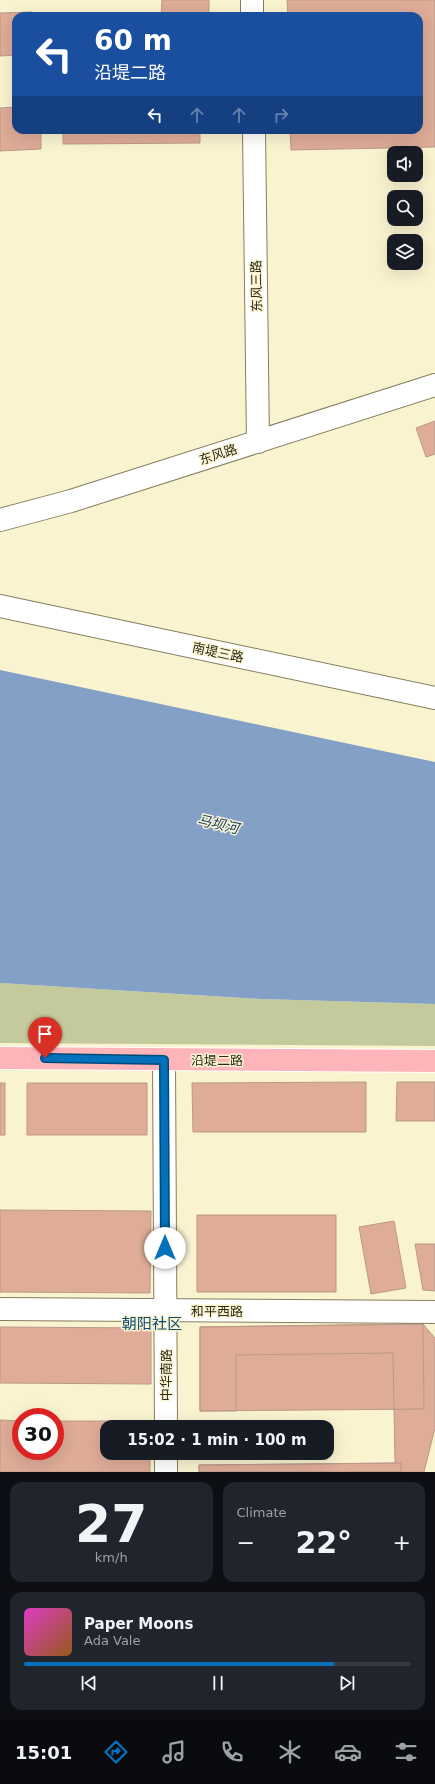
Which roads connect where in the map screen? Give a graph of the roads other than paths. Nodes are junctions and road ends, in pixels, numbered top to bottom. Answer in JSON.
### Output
{"nodes":[{"id":1,"x":252,"y":0,"type":"edge"},
{"id":2,"x":252,"y":12,"type":"edge"},
{"id":3,"x":254,"y":134,"type":"edge"},
{"id":4,"x":435,"y":385,"type":"edge"},
{"id":5,"x":258,"y":442,"type":"junction"},
{"id":6,"x":0,"y":520,"type":"edge"},
{"id":7,"x":0,"y":606,"type":"edge"},
{"id":8,"x":435,"y":698,"type":"edge"},
{"id":9,"x":0,"y":1058,"type":"edge"},
{"id":10,"x":164,"y":1060,"type":"junction"},
{"id":11,"x":435,"y":1061,"type":"edge"},
{"id":12,"x":0,"y":1309,"type":"edge"},
{"id":13,"x":166,"y":1311,"type":"junction"},
{"id":14,"x":435,"y":1312,"type":"edge"},
{"id":15,"x":166,"y":1420,"type":"edge"},
{"id":16,"x":166,"y":1460,"type":"edge"},
{"id":17,"x":166,"y":1472,"type":"edge"}],
"edges":[{"from":1,"to":2,"type":"street"},
{"from":3,"to":5,"type":"street","name":"东风三路"},
{"from":4,"to":5,"type":"street","name":"东风路"},
{"from":5,"to":6,"type":"street","name":"东风路"},
{"from":7,"to":8,"type":"street","name":"南堤三路"},
{"from":9,"to":10,"type":"main road","name":"沿堤二路"},
{"from":10,"to":11,"type":"main road","name":"沿堤二路"},
{"from":10,"to":13,"type":"street","name":"中华南路"},
{"from":12,"to":13,"type":"street","name":"和平西路"},
{"from":13,"to":14,"type":"street","name":"和平西路"},
{"from":13,"to":15,"type":"street","name":"中华南路"},
{"from":16,"to":17,"type":"street"}]}
